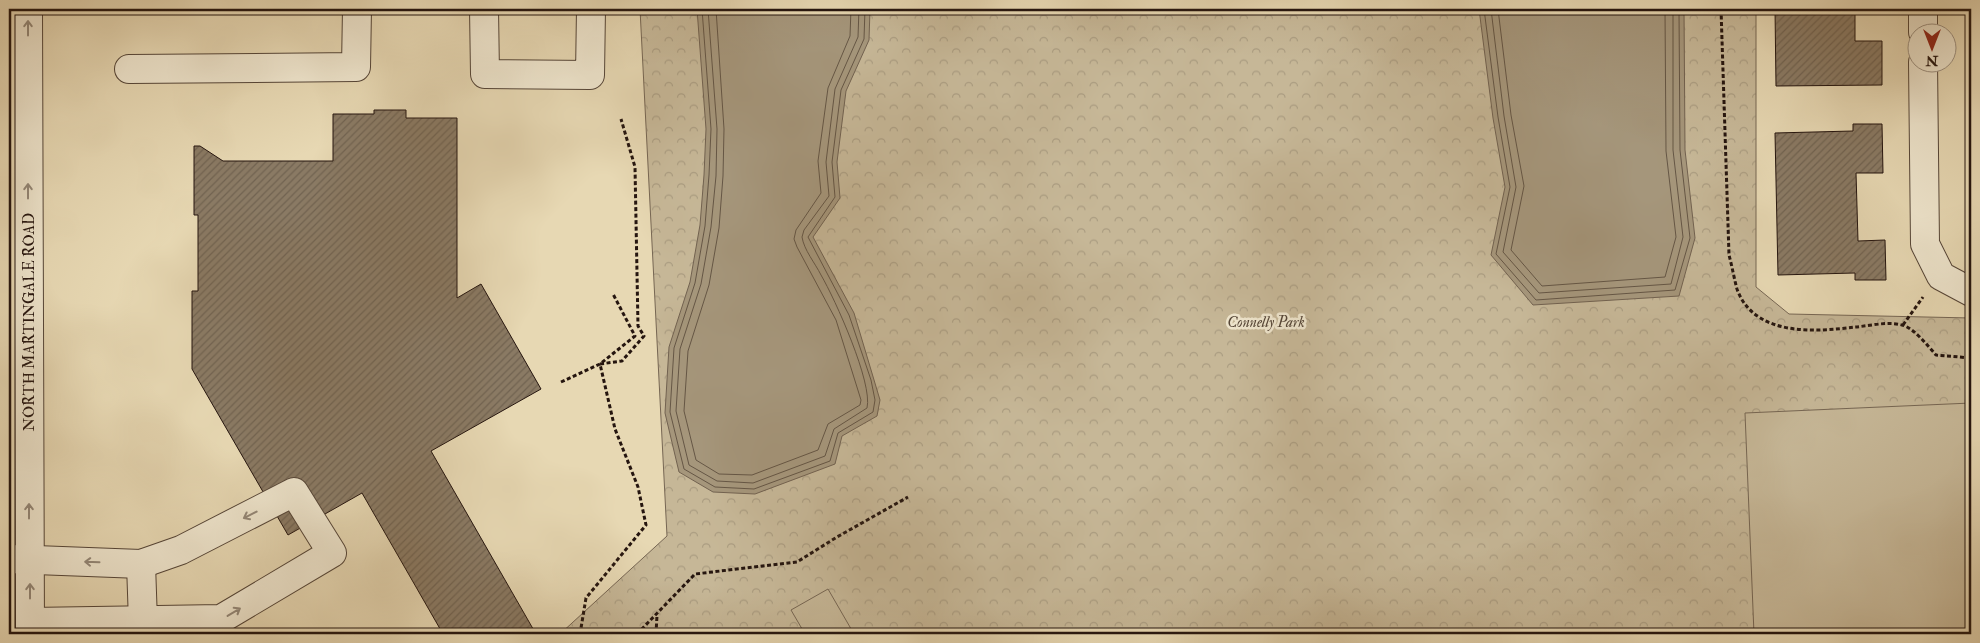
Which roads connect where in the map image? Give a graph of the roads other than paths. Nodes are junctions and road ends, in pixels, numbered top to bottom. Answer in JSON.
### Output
{"nodes":[{"id":1,"x":28,"y":9,"type":"edge"},
{"id":2,"x":357,"y":9,"type":"edge"},
{"id":3,"x":484,"y":9,"type":"edge"},
{"id":4,"x":591,"y":9,"type":"edge"},
{"id":5,"x":1923,"y":9,"type":"edge"},
{"id":6,"x":1923,"y":22,"type":"edge"},
{"id":7,"x":129,"y":70,"type":"dead end"},
{"id":8,"x":1924,"y":72,"type":"edge"},
{"id":9,"x":1971,"y":292,"type":"edge"},
{"id":10,"x":19,"y":559,"type":"edge"},
{"id":11,"x":141,"y":564,"type":"junction"},
{"id":12,"x":143,"y":622,"type":"junction"},
{"id":13,"x":30,"y":628,"type":"edge"}],
"edges":[{"from":10,"to":1,"type":"street","name":"NORTH MARTINGALE ROAD","one_way":true},
{"from":2,"to":7,"type":"street"},
{"from":3,"to":4,"type":"street"},
{"from":5,"to":6,"type":"street"},
{"from":8,"to":9,"type":"street"},
{"from":11,"to":10,"type":"street","one_way":true},
{"from":13,"to":10,"type":"street","name":"NORTH MARTINGALE ROAD","one_way":true},
{"from":11,"to":12,"type":"street"},
{"from":12,"to":11,"type":"street","one_way":true},
{"from":12,"to":13,"type":"street"}]}
